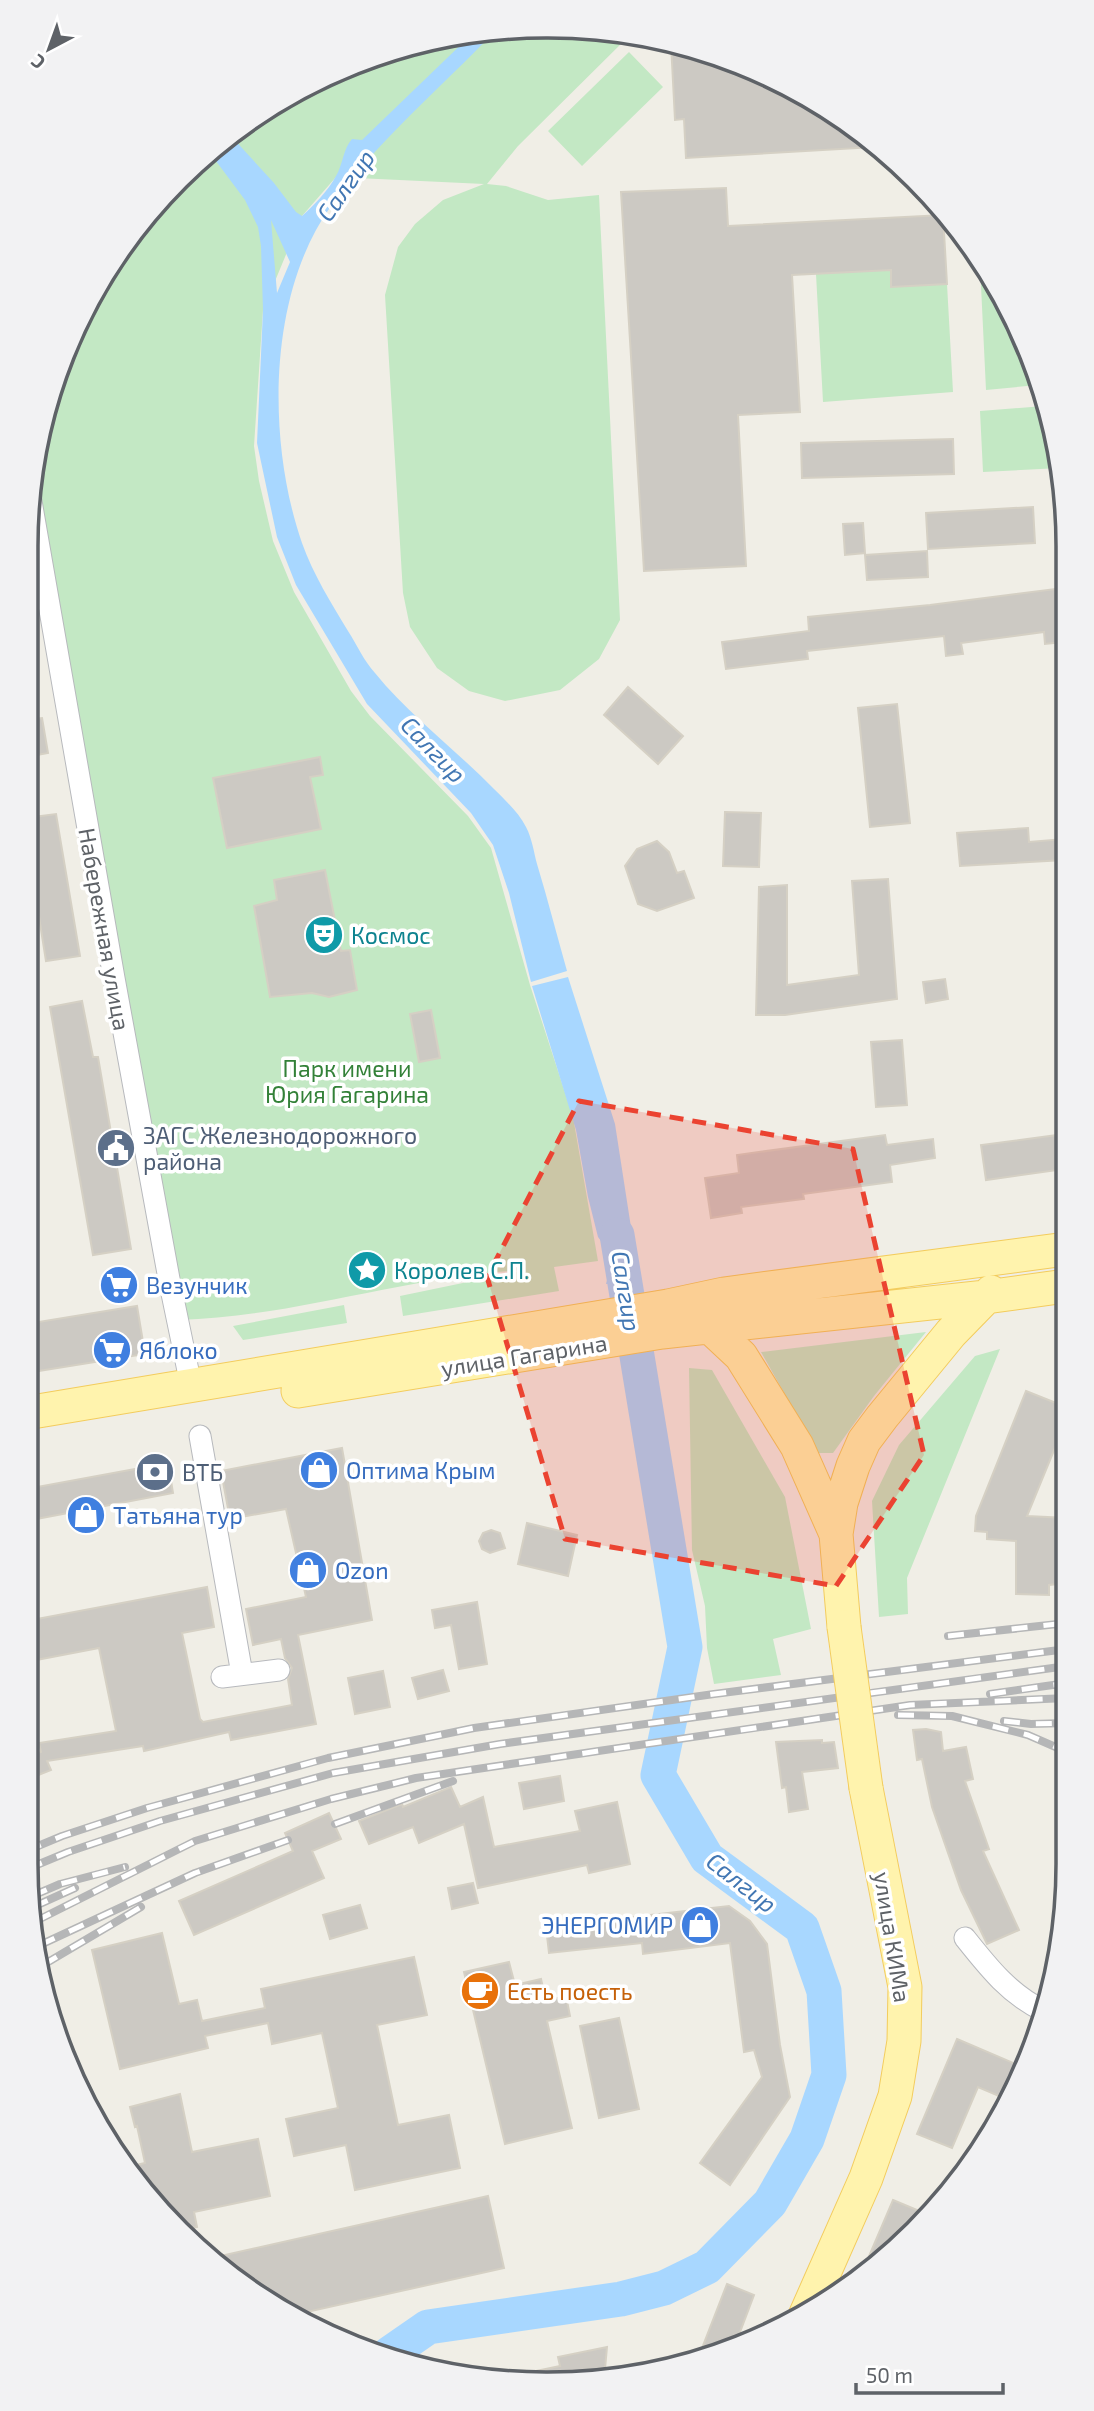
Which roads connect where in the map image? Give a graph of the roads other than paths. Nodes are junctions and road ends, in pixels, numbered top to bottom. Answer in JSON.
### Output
{"nodes":[{"id":1,"x":38,"y":543,"type":"edge"},
{"id":2,"x":1050,"y":1251,"type":"edge"},
{"id":3,"x":1056,"y":1287,"type":"edge"},
{"id":4,"x":986,"y":1297,"type":"junction"},
{"id":5,"x":669,"y":1319,"type":"junction"},
{"id":6,"x":710,"y":1327,"type":"junction"},
{"id":7,"x":590,"y":1332,"type":"junction"},
{"id":8,"x":189,"y":1375,"type":"junction"},
{"id":9,"x":38,"y":1410,"type":"edge"},
{"id":10,"x":38,"y":1434,"type":"edge"},
{"id":11,"x":200,"y":1437,"type":"dead end"},
{"id":12,"x":836,"y":1534,"type":"junction"},
{"id":13,"x":279,"y":1670,"type":"dead end"},
{"id":14,"x":965,"y":1938,"type":"dead end"},
{"id":15,"x":1035,"y":2006,"type":"edge"},
{"id":16,"x":813,"y":2297,"type":"edge"}],
"edges":[{"from":1,"to":8,"type":"street","name":"Набережная улица"},
{"from":2,"to":4,"type":"main road"},
{"from":2,"to":5,"type":"main road","name":"улица Гагарина"},
{"from":3,"to":4,"type":"main road","name":"улица Гагарина"},
{"from":4,"to":6,"type":"main road","name":"улица Гагарина"},
{"from":4,"to":12,"type":"main road"},
{"from":5,"to":6,"type":"main road","name":"улица Гагарина"},
{"from":5,"to":7,"type":"main road","name":"улица Гагарина"},
{"from":6,"to":12,"type":"main road"},
{"from":7,"to":8,"type":"main road","name":"улица Гагарина"},
{"from":7,"to":10,"type":"main road","name":"улица Гагарина"},
{"from":8,"to":9,"type":"main road","name":"улица Гагарина"},
{"from":11,"to":13,"type":"street"},
{"from":12,"to":16,"type":"main road","name":"улица КИМа","bridge":true},
{"from":14,"to":15,"type":"street"}]}
